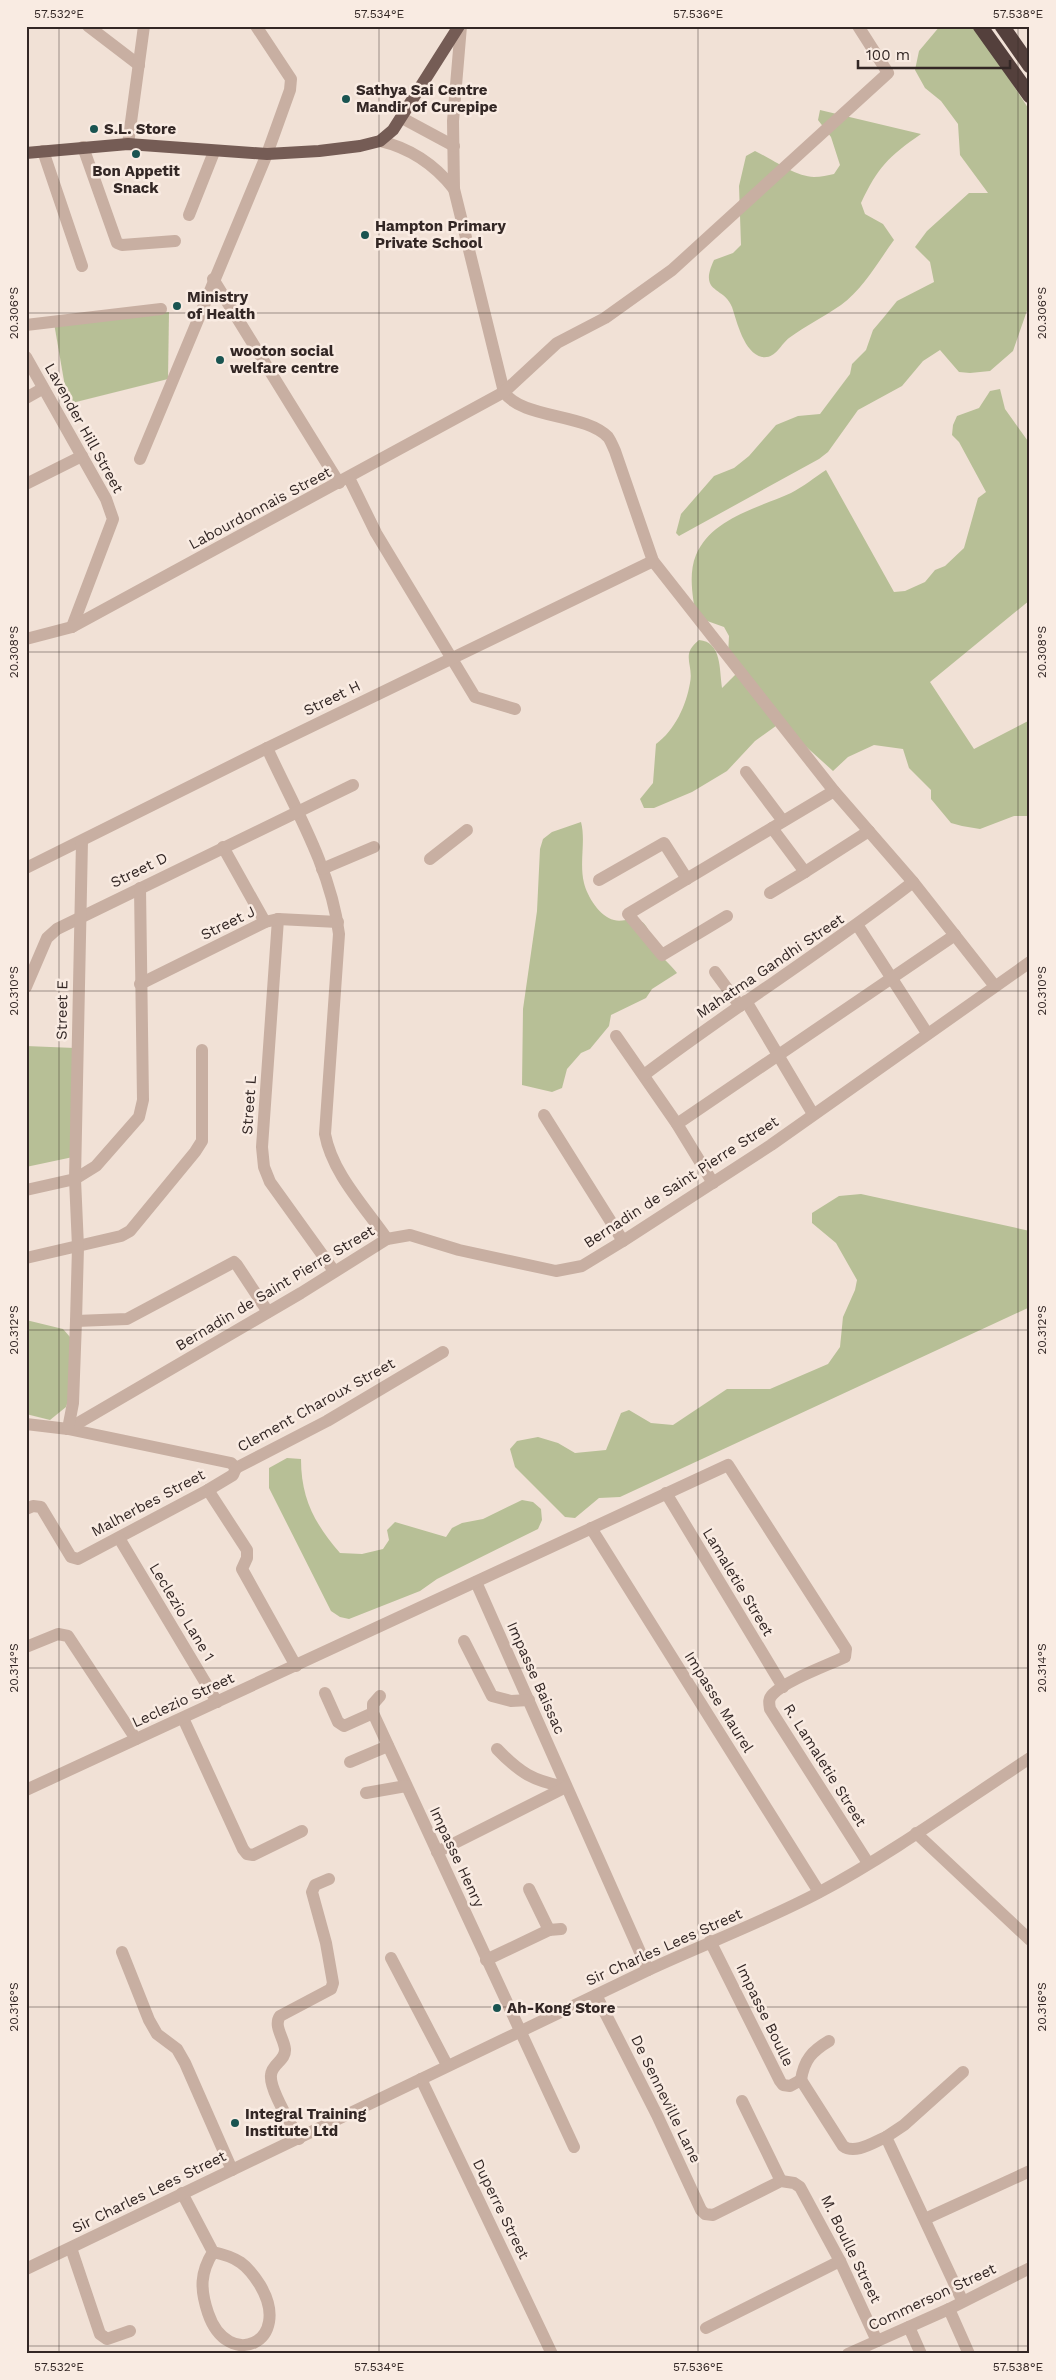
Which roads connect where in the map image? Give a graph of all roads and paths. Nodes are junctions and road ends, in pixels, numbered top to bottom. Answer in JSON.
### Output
{"nodes":[{"id":1,"x":88,"y":26,"type":"edge"},
{"id":2,"x":144,"y":26,"type":"edge"},
{"id":3,"x":256,"y":26,"type":"edge"},
{"id":4,"x":460,"y":26,"type":"edge"},
{"id":5,"x":858,"y":26,"type":"edge"},
{"id":6,"x":980,"y":26,"type":"edge"},
{"id":7,"x":1002,"y":26,"type":"edge"},
{"id":8,"x":139,"y":65,"type":"junction"},
{"id":9,"x":1030,"y":66,"type":"edge"},
{"id":10,"x":1030,"y":96,"type":"edge"},
{"id":11,"x":402,"y":118,"type":"junction"},
{"id":12,"x":380,"y":140,"type":"junction"},
{"id":13,"x":128,"y":144,"type":"junction"},
{"id":14,"x":454,"y":146,"type":"junction"},
{"id":15,"x":83,"y":148,"type":"junction"},
{"id":16,"x":43,"y":151,"type":"junction"},
{"id":17,"x":214,"y":152,"type":"junction"},
{"id":18,"x":26,"y":153,"type":"edge"},
{"id":19,"x":267,"y":154,"type":"junction"},
{"id":20,"x":454,"y":189,"type":"junction"},
{"id":21,"x":189,"y":215,"type":"dead end"},
{"id":22,"x":175,"y":241,"type":"dead end"},
{"id":23,"x":82,"y":266,"type":"dead end"},
{"id":24,"x":213,"y":279,"type":"junction"},
{"id":25,"x":161,"y":309,"type":"dead end"},
{"id":26,"x":26,"y":325,"type":"edge"},
{"id":27,"x":26,"y":357,"type":"edge"},
{"id":28,"x":42,"y":389,"type":"junction"},
{"id":29,"x":504,"y":392,"type":"junction"},
{"id":30,"x":26,"y":398,"type":"edge"},
{"id":31,"x":82,"y":456,"type":"junction"},
{"id":32,"x":140,"y":459,"type":"dead end"},
{"id":33,"x":344,"y":481,"type":"junction"},
{"id":34,"x":26,"y":484,"type":"edge"},
{"id":35,"x":653,"y":561,"type":"junction"},
{"id":36,"x":72,"y":627,"type":"junction"},
{"id":37,"x":26,"y":639,"type":"edge"},
{"id":38,"x":453,"y":658,"type":"junction"},
{"id":39,"x":515,"y":709,"type":"dead end"},
{"id":40,"x":267,"y":748,"type":"junction"},
{"id":41,"x":746,"y":772,"type":"dead end"},
{"id":42,"x":353,"y":785,"type":"dead end"},
{"id":43,"x":834,"y":791,"type":"junction"},
{"id":44,"x":296,"y":811,"type":"junction"},
{"id":45,"x":777,"y":825,"type":"junction"},
{"id":46,"x":467,"y":830,"type":"dead end"},
{"id":47,"x":868,"y":831,"type":"junction"},
{"id":48,"x":82,"y":841,"type":"junction"},
{"id":49,"x":223,"y":847,"type":"junction"},
{"id":50,"x":374,"y":847,"type":"dead end"},
{"id":51,"x":430,"y":859,"type":"dead end"},
{"id":52,"x":26,"y":868,"type":"edge"},
{"id":53,"x":322,"y":869,"type":"junction"},
{"id":54,"x":805,"y":872,"type":"junction"},
{"id":55,"x":687,"y":879,"type":"junction"},
{"id":56,"x":599,"y":880,"type":"dead end"},
{"id":57,"x":913,"y":882,"type":"junction"},
{"id":58,"x":140,"y":888,"type":"junction"},
{"id":59,"x":770,"y":893,"type":"dead end"},
{"id":60,"x":727,"y":916,"type":"dead end"},
{"id":61,"x":80,"y":918,"type":"junction"},
{"id":62,"x":278,"y":919,"type":"junction"},
{"id":63,"x":265,"y":922,"type":"junction"},
{"id":64,"x":338,"y":922,"type":"junction"},
{"id":65,"x":858,"y":926,"type":"junction"},
{"id":66,"x":955,"y":935,"type":"junction"},
{"id":67,"x":1030,"y":962,"type":"edge"},
{"id":68,"x":715,"y":972,"type":"dead end"},
{"id":69,"x":892,"y":979,"type":"junction"},
{"id":70,"x":140,"y":984,"type":"junction"},
{"id":71,"x":994,"y":985,"type":"junction"},
{"id":72,"x":26,"y":987,"type":"edge"},
{"id":73,"x":743,"y":1004,"type":"junction"},
{"id":74,"x":927,"y":1033,"type":"junction"},
{"id":75,"x":616,"y":1036,"type":"dead end"},
{"id":76,"x":202,"y":1050,"type":"dead end"},
{"id":77,"x":778,"y":1056,"type":"junction"},
{"id":78,"x":644,"y":1075,"type":"junction"},
{"id":79,"x":813,"y":1114,"type":"junction"},
{"id":80,"x":544,"y":1115,"type":"dead end"},
{"id":81,"x":677,"y":1124,"type":"junction"},
{"id":82,"x":75,"y":1179,"type":"junction"},
{"id":83,"x":713,"y":1183,"type":"junction"},
{"id":84,"x":26,"y":1190,"type":"edge"},
{"id":85,"x":387,"y":1239,"type":"junction"},
{"id":86,"x":623,"y":1241,"type":"junction"},
{"id":87,"x":78,"y":1247,"type":"junction"},
{"id":88,"x":26,"y":1258,"type":"edge"},
{"id":89,"x":334,"y":1272,"type":"junction"},
{"id":90,"x":268,"y":1312,"type":"junction"},
{"id":91,"x":76,"y":1321,"type":"junction"},
{"id":92,"x":443,"y":1352,"type":"dead end"},
{"id":93,"x":26,"y":1424,"type":"edge"},
{"id":94,"x":68,"y":1429,"type":"junction"},
{"id":95,"x":236,"y":1468,"type":"junction"},
{"id":96,"x":208,"y":1490,"type":"junction"},
{"id":97,"x":666,"y":1493,"type":"junction"},
{"id":98,"x":26,"y":1509,"type":"edge"},
{"id":99,"x":591,"y":1528,"type":"junction"},
{"id":100,"x":119,"y":1538,"type":"junction"},
{"id":101,"x":476,"y":1582,"type":"junction"},
{"id":102,"x":464,"y":1641,"type":"dead end"},
{"id":103,"x":26,"y":1647,"type":"edge"},
{"id":104,"x":296,"y":1666,"type":"junction"},
{"id":105,"x":783,"y":1687,"type":"junction"},
{"id":106,"x":325,"y":1693,"type":"dead end"},
{"id":107,"x":380,"y":1696,"type":"dead end"},
{"id":108,"x":529,"y":1700,"type":"junction"},
{"id":109,"x":217,"y":1702,"type":"junction"},
{"id":110,"x":372,"y":1713,"type":"junction"},
{"id":111,"x":183,"y":1718,"type":"junction"},
{"id":112,"x":136,"y":1739,"type":"junction"},
{"id":113,"x":388,"y":1746,"type":"junction"},
{"id":114,"x":497,"y":1749,"type":"dead end"},
{"id":115,"x":1030,"y":1758,"type":"edge"},
{"id":116,"x":350,"y":1762,"type":"dead end"},
{"id":117,"x":406,"y":1786,"type":"junction"},
{"id":118,"x":566,"y":1787,"type":"junction"},
{"id":119,"x":26,"y":1790,"type":"edge"},
{"id":120,"x":366,"y":1793,"type":"dead end"},
{"id":121,"x":302,"y":1831,"type":"dead end"},
{"id":122,"x":916,"y":1833,"type":"junction"},
{"id":123,"x":437,"y":1852,"type":"junction"},
{"id":124,"x":868,"y":1863,"type":"junction"},
{"id":125,"x":329,"y":1879,"type":"dead end"},
{"id":126,"x":530,"y":1889,"type":"dead end"},
{"id":127,"x":819,"y":1892,"type":"junction"},
{"id":128,"x":1030,"y":1940,"type":"edge"},
{"id":129,"x":710,"y":1941,"type":"junction"},
{"id":130,"x":122,"y":1952,"type":"dead end"},
{"id":131,"x":391,"y":1958,"type":"dead end"},
{"id":132,"x":486,"y":1960,"type":"junction"},
{"id":133,"x":648,"y":1970,"type":"junction"},
{"id":134,"x":596,"y":1995,"type":"junction"},
{"id":135,"x":521,"y":2031,"type":"junction"},
{"id":136,"x":829,"y":2041,"type":"dead end"},
{"id":137,"x":448,"y":2066,"type":"junction"},
{"id":138,"x":963,"y":2072,"type":"dead end"},
{"id":139,"x":421,"y":2079,"type":"junction"},
{"id":140,"x":801,"y":2080,"type":"junction"},
{"id":141,"x":742,"y":2101,"type":"dead end"},
{"id":142,"x":886,"y":2137,"type":"junction"},
{"id":143,"x":299,"y":2139,"type":"junction"},
{"id":144,"x":574,"y":2147,"type":"dead end"},
{"id":145,"x":232,"y":2170,"type":"junction"},
{"id":146,"x":1030,"y":2171,"type":"edge"},
{"id":147,"x":784,"y":2182,"type":"junction"},
{"id":148,"x":182,"y":2193,"type":"junction"},
{"id":149,"x":925,"y":2219,"type":"junction"},
{"id":150,"x":70,"y":2248,"type":"junction"},
{"id":151,"x":213,"y":2252,"type":"junction"},
{"id":152,"x":840,"y":2261,"type":"junction"},
{"id":153,"x":1030,"y":2268,"type":"edge"},
{"id":154,"x":26,"y":2269,"type":"edge"},
{"id":155,"x":962,"y":2300,"type":"junction"},
{"id":156,"x":949,"y":2309,"type":"junction"},
{"id":157,"x":909,"y":2327,"type":"junction"},
{"id":158,"x":706,"y":2328,"type":"dead end"},
{"id":159,"x":130,"y":2331,"type":"dead end"},
{"id":160,"x":877,"y":2340,"type":"junction"},
{"id":161,"x":242,"y":2350,"type":"edge"},
{"id":162,"x":552,"y":2354,"type":"edge"},
{"id":163,"x":848,"y":2354,"type":"edge"},
{"id":164,"x":922,"y":2354,"type":"edge"},
{"id":165,"x":969,"y":2354,"type":"edge"}],
"edges":[{"from":1,"to":8,"type":"street"},
{"from":2,"to":8,"type":"street"},
{"from":3,"to":19,"type":"street"},
{"from":4,"to":11,"type":"main road"},
{"from":4,"to":14,"type":"street"},
{"from":5,"to":29,"type":"street","name":"Labourdonnais Street"},
{"from":6,"to":10,"type":"highway"},
{"from":7,"to":9,"type":"highway"},
{"from":8,"to":13,"type":"street"},
{"from":11,"to":12,"type":"main road"},
{"from":11,"to":14,"type":"street"},
{"from":12,"to":19,"type":"main road"},
{"from":12,"to":20,"type":"street"},
{"from":13,"to":15,"type":"main road"},
{"from":13,"to":17,"type":"main road"},
{"from":14,"to":20,"type":"street"},
{"from":15,"to":16,"type":"main road"},
{"from":15,"to":22,"type":"street"},
{"from":16,"to":18,"type":"main road"},
{"from":16,"to":23,"type":"street"},
{"from":17,"to":19,"type":"main road"},
{"from":17,"to":21,"type":"street"},
{"from":19,"to":24,"type":"street"},
{"from":20,"to":29,"type":"street"},
{"from":24,"to":32,"type":"street"},
{"from":24,"to":33,"type":"street"},
{"from":25,"to":26,"type":"street"},
{"from":27,"to":28,"type":"street","name":"Lavender Hill Street"},
{"from":28,"to":30,"type":"street"},
{"from":28,"to":31,"type":"street","name":"Lavender Hill Street"},
{"from":29,"to":33,"type":"street","name":"Labourdonnais Street"},
{"from":29,"to":35,"type":"street"},
{"from":31,"to":34,"type":"street"},
{"from":31,"to":36,"type":"street","name":"Lavender Hill Street"},
{"from":33,"to":36,"type":"street","name":"Labourdonnais Street"},
{"from":33,"to":38,"type":"street"},
{"from":35,"to":38,"type":"street","name":"Street H"},
{"from":35,"to":43,"type":"street"},
{"from":36,"to":37,"type":"street","name":"Labourdonnais Street"},
{"from":38,"to":39,"type":"street"},
{"from":38,"to":40,"type":"street","name":"Street H"},
{"from":40,"to":44,"type":"street"},
{"from":40,"to":48,"type":"street","name":"Street H"},
{"from":41,"to":45,"type":"street"},
{"from":42,"to":44,"type":"street","name":"Street D"},
{"from":43,"to":45,"type":"street"},
{"from":43,"to":47,"type":"street"},
{"from":44,"to":49,"type":"street","name":"Street D"},
{"from":44,"to":53,"type":"street"},
{"from":45,"to":54,"type":"street"},
{"from":45,"to":55,"type":"street"},
{"from":46,"to":51,"type":"street"},
{"from":47,"to":54,"type":"street"},
{"from":47,"to":57,"type":"street"},
{"from":48,"to":52,"type":"street","name":"Street H"},
{"from":48,"to":61,"type":"street","name":"Street E"},
{"from":49,"to":58,"type":"street","name":"Street D"},
{"from":49,"to":63,"type":"street"},
{"from":50,"to":53,"type":"street"},
{"from":53,"to":64,"type":"street"},
{"from":54,"to":59,"type":"street"},
{"from":55,"to":56,"type":"street"},
{"from":55,"to":60,"type":"street"},
{"from":57,"to":65,"type":"street","name":"Mahatma Gandhi Street"},
{"from":57,"to":66,"type":"street"},
{"from":58,"to":61,"type":"street","name":"Street D"},
{"from":58,"to":70,"type":"street"},
{"from":61,"to":72,"type":"street","name":"Street D"},
{"from":61,"to":82,"type":"street","name":"Street E"},
{"from":62,"to":63,"type":"street","name":"Street J"},
{"from":62,"to":64,"type":"street","name":"Street J"},
{"from":62,"to":89,"type":"street","name":"Street L"},
{"from":63,"to":70,"type":"street","name":"Street J"},
{"from":64,"to":85,"type":"street"},
{"from":65,"to":69,"type":"street"},
{"from":65,"to":73,"type":"street","name":"Mahatma Gandhi Street"},
{"from":66,"to":69,"type":"street"},
{"from":66,"to":71,"type":"street"},
{"from":67,"to":71,"type":"street","name":"Bernadin de Saint Pierre Street"},
{"from":68,"to":73,"type":"street"},
{"from":69,"to":74,"type":"street"},
{"from":69,"to":77,"type":"street"},
{"from":70,"to":82,"type":"street"},
{"from":71,"to":74,"type":"street","name":"Bernadin de Saint Pierre Street"},
{"from":73,"to":77,"type":"street"},
{"from":73,"to":78,"type":"street","name":"Mahatma Gandhi Street"},
{"from":74,"to":79,"type":"street","name":"Bernadin de Saint Pierre Street"},
{"from":75,"to":78,"type":"street"},
{"from":76,"to":87,"type":"street"},
{"from":77,"to":79,"type":"street"},
{"from":77,"to":81,"type":"street"},
{"from":78,"to":81,"type":"street"},
{"from":79,"to":83,"type":"street","name":"Bernadin de Saint Pierre Street"},
{"from":80,"to":86,"type":"street"},
{"from":81,"to":83,"type":"street"},
{"from":82,"to":84,"type":"street"},
{"from":82,"to":87,"type":"street","name":"Street E"},
{"from":83,"to":86,"type":"street","name":"Bernadin de Saint Pierre Street"},
{"from":85,"to":86,"type":"street","name":"Bernadin de Saint Pierre Street"},
{"from":85,"to":89,"type":"street","name":"Bernadin de Saint Pierre Street"},
{"from":87,"to":88,"type":"street"},
{"from":87,"to":91,"type":"street","name":"Street E"},
{"from":89,"to":90,"type":"street","name":"Bernadin de Saint Pierre Street"},
{"from":90,"to":91,"type":"street"},
{"from":90,"to":94,"type":"street","name":"Bernadin de Saint Pierre Street"},
{"from":91,"to":94,"type":"street","name":"Street E"},
{"from":92,"to":95,"type":"street","name":"Clement Charoux Street"},
{"from":93,"to":94,"type":"street","name":"Clement Charoux Street"},
{"from":94,"to":95,"type":"street","name":"Clement Charoux Street"},
{"from":95,"to":96,"type":"street","name":"Malherbes Street"},
{"from":96,"to":100,"type":"street","name":"Malherbes Street"},
{"from":96,"to":104,"type":"street"},
{"from":97,"to":99,"type":"street","name":"Leclezio Street"},
{"from":97,"to":105,"type":"street","name":"Lamaletie Street"},
{"from":97,"to":105,"type":"street","name":"Leclezio Street"},
{"from":98,"to":100,"type":"street","name":"Malherbes Street"},
{"from":99,"to":101,"type":"street","name":"Leclezio Street"},
{"from":99,"to":127,"type":"street","name":"Impasse Maurel"},
{"from":100,"to":109,"type":"street","name":"Leclezio Lane 1"},
{"from":101,"to":104,"type":"street","name":"Leclezio Street"},
{"from":101,"to":108,"type":"street","name":"Impasse Baissac"},
{"from":102,"to":108,"type":"street"},
{"from":103,"to":112,"type":"street"},
{"from":104,"to":109,"type":"street","name":"Leclezio Street"},
{"from":105,"to":124,"type":"street","name":"R. Lamaletie Street"},
{"from":106,"to":110,"type":"street"},
{"from":107,"to":110,"type":"street"},
{"from":108,"to":118,"type":"street","name":"Impasse Baissac"},
{"from":109,"to":111,"type":"street","name":"Leclezio Street"},
{"from":110,"to":113,"type":"street","name":"Impasse Henry"},
{"from":111,"to":112,"type":"street","name":"Leclezio Street"},
{"from":111,"to":121,"type":"street"},
{"from":112,"to":119,"type":"street","name":"Leclezio Street"},
{"from":113,"to":116,"type":"street"},
{"from":113,"to":117,"type":"street","name":"Impasse Henry"},
{"from":114,"to":118,"type":"street"},
{"from":115,"to":122,"type":"street","name":"Sir Charles Lees Street"},
{"from":117,"to":120,"type":"street"},
{"from":117,"to":123,"type":"street","name":"Impasse Henry"},
{"from":118,"to":123,"type":"street"},
{"from":118,"to":133,"type":"street","name":"Impasse Baissac"},
{"from":122,"to":124,"type":"street","name":"Sir Charles Lees Street"},
{"from":122,"to":128,"type":"street"},
{"from":123,"to":132,"type":"street","name":"Impasse Henry"},
{"from":124,"to":127,"type":"street","name":"Sir Charles Lees Street"},
{"from":125,"to":143,"type":"street"},
{"from":126,"to":132,"type":"street"},
{"from":127,"to":129,"type":"street","name":"Sir Charles Lees Street"},
{"from":129,"to":133,"type":"street","name":"Sir Charles Lees Street"},
{"from":129,"to":140,"type":"street","name":"Impasse Boulle"},
{"from":130,"to":145,"type":"street"},
{"from":131,"to":137,"type":"street"},
{"from":132,"to":135,"type":"street","name":"Impasse Henry"},
{"from":133,"to":134,"type":"street","name":"Sir Charles Lees Street"},
{"from":134,"to":135,"type":"street","name":"Sir Charles Lees Street"},
{"from":134,"to":147,"type":"street","name":"De Senneville Lane"},
{"from":135,"to":137,"type":"street","name":"Sir Charles Lees Street"},
{"from":135,"to":144,"type":"street","name":"Impasse Henry"},
{"from":136,"to":140,"type":"street"},
{"from":137,"to":139,"type":"street","name":"Sir Charles Lees Street"},
{"from":138,"to":142,"type":"street"},
{"from":139,"to":143,"type":"street","name":"Sir Charles Lees Street"},
{"from":139,"to":162,"type":"street","name":"Duperre Street"},
{"from":140,"to":142,"type":"street"},
{"from":141,"to":147,"type":"street"},
{"from":142,"to":149,"type":"street"},
{"from":143,"to":145,"type":"street","name":"Sir Charles Lees Street"},
{"from":145,"to":148,"type":"street","name":"Sir Charles Lees Street"},
{"from":146,"to":149,"type":"street"},
{"from":147,"to":152,"type":"street","name":"M. Boulle Street"},
{"from":148,"to":150,"type":"street","name":"Sir Charles Lees Street"},
{"from":148,"to":151,"type":"street"},
{"from":149,"to":155,"type":"street"},
{"from":150,"to":154,"type":"street","name":"Sir Charles Lees Street"},
{"from":150,"to":159,"type":"street"},
{"from":151,"to":161,"type":"street"},
{"from":151,"to":161,"type":"street"},
{"from":152,"to":158,"type":"street"},
{"from":152,"to":160,"type":"street","name":"M. Boulle Street"},
{"from":153,"to":155,"type":"street","name":"Commerson Street"},
{"from":155,"to":156,"type":"street","name":"Commerson Street"},
{"from":156,"to":157,"type":"street","name":"Commerson Street"},
{"from":156,"to":165,"type":"street"},
{"from":157,"to":160,"type":"street","name":"Commerson Street"},
{"from":157,"to":164,"type":"street"},
{"from":160,"to":163,"type":"street","name":"Commerson Street"}]}
